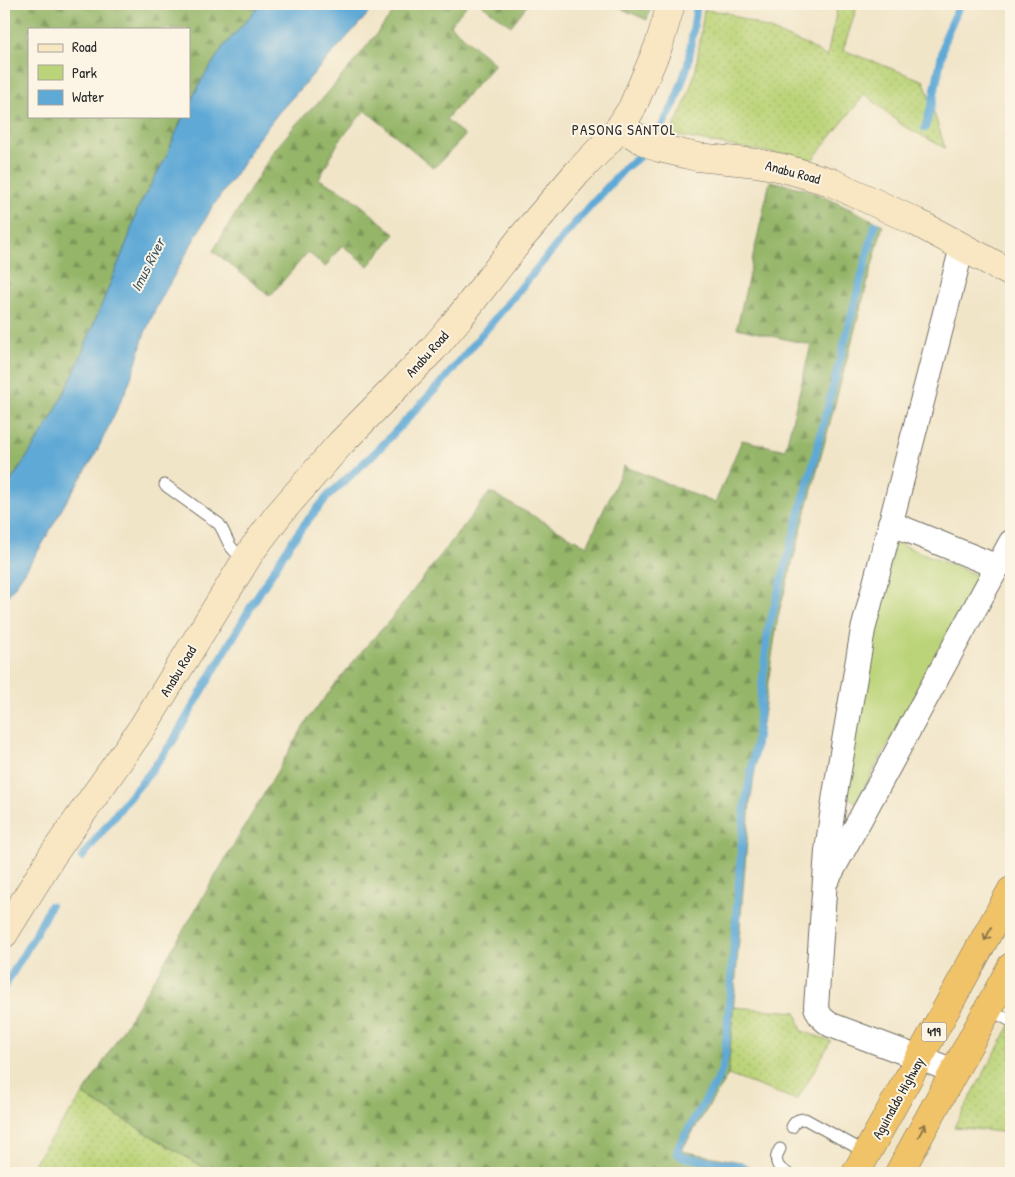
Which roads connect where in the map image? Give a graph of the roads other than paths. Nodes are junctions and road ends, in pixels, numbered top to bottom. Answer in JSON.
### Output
{"nodes":[{"id":1,"x":671,"y":4,"type":"edge"},
{"id":2,"x":620,"y":127,"type":"junction"},
{"id":3,"x":962,"y":246,"type":"junction"},
{"id":4,"x":1011,"y":273,"type":"edge"},
{"id":5,"x":165,"y":485,"type":"dead end"},
{"id":6,"x":890,"y":523,"type":"junction"},
{"id":7,"x":1011,"y":542,"type":"edge"},
{"id":8,"x":246,"y":561,"type":"junction"},
{"id":9,"x":998,"y":567,"type":"junction"},
{"id":10,"x":824,"y":885,"type":"junction"},
{"id":11,"x":1011,"y":891,"type":"edge"},
{"id":12,"x":4,"y":934,"type":"edge"},
{"id":13,"x":1011,"y":967,"type":"edge"},
{"id":14,"x":1000,"y":1015,"type":"edge"},
{"id":15,"x":920,"y":1058,"type":"junction"},
{"id":16,"x":954,"y":1071,"type":"junction"},
{"id":17,"x":792,"y":1127,"type":"dead end"},
{"id":18,"x":780,"y":1150,"type":"dead end"},
{"id":19,"x":862,"y":1163,"type":"edge"},
{"id":20,"x":787,"y":1173,"type":"edge"},
{"id":21,"x":899,"y":1173,"type":"edge"}],
"edges":[{"from":1,"to":2,"type":"street"},
{"from":2,"to":3,"type":"street","name":"Anabu Road"},
{"from":2,"to":8,"type":"street","name":"Anabu Road"},
{"from":3,"to":4,"type":"street","name":"Anabu Road"},
{"from":3,"to":6,"type":"street"},
{"from":5,"to":8,"type":"lane"},
{"from":6,"to":9,"type":"street"},
{"from":6,"to":10,"type":"street"},
{"from":7,"to":9,"type":"street"},
{"from":8,"to":12,"type":"street","name":"Anabu Road"},
{"from":9,"to":10,"type":"street"},
{"from":10,"to":15,"type":"street"},
{"from":11,"to":15,"type":"highway","name":"Aguinaldo Highway","number":"419","one_way":true},
{"from":13,"to":14,"type":"highway"},
{"from":14,"to":16,"type":"highway"},
{"from":15,"to":16,"type":"street"},
{"from":15,"to":19,"type":"highway","name":"Aguinaldo Highway","number":"419"},
{"from":21,"to":16,"type":"highway","one_way":true},
{"from":17,"to":19,"type":"lane"},
{"from":18,"to":20,"type":"lane"}]}
